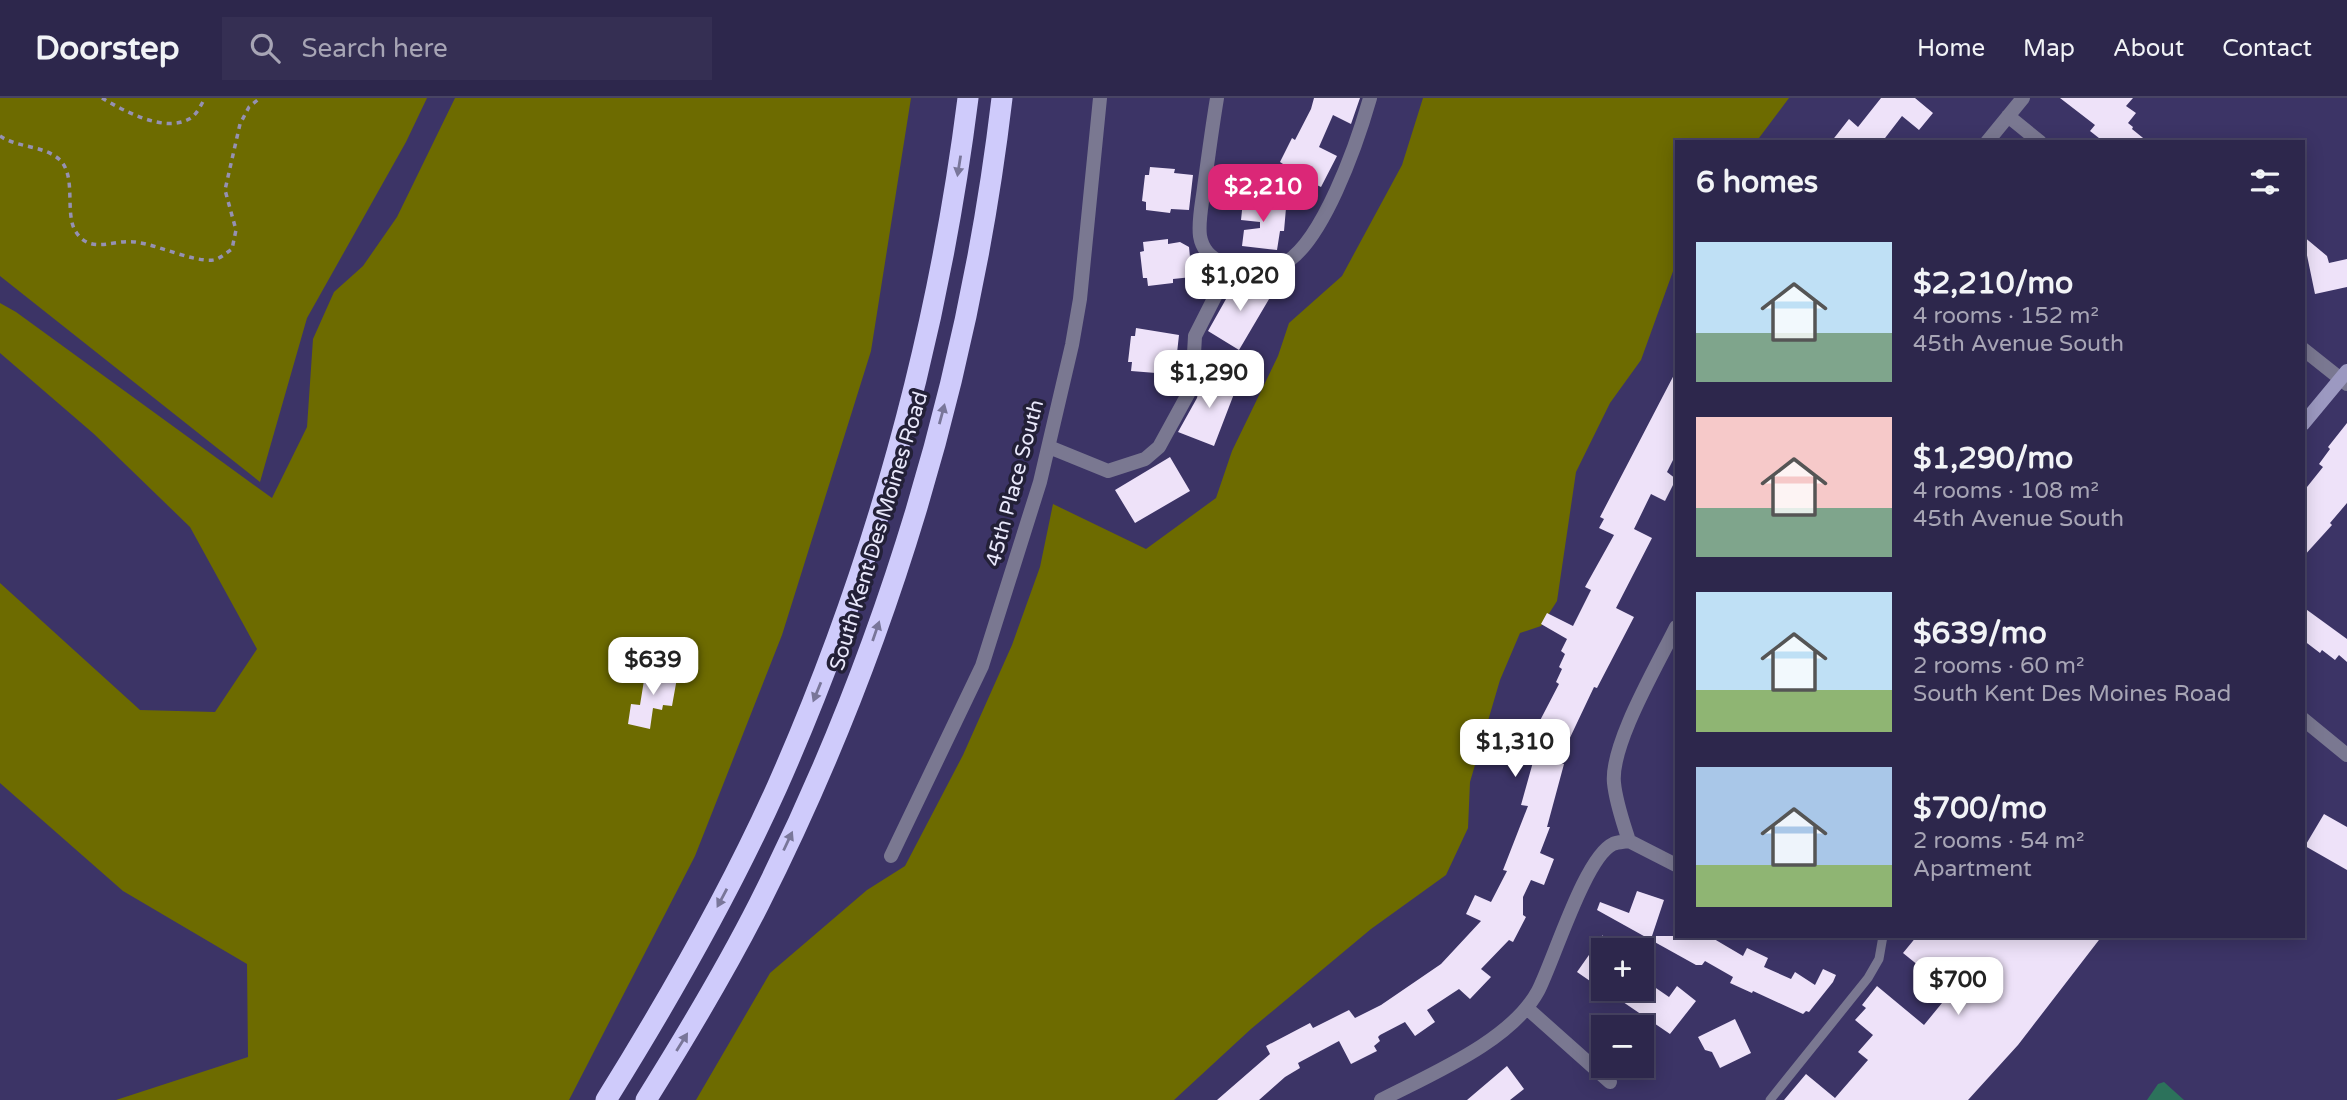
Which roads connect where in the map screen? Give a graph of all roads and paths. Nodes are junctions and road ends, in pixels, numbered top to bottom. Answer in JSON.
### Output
{"nodes":[{"id":1,"x":102,"y":98,"type":"edge"},
{"id":2,"x":205,"y":98,"type":"edge"},
{"id":3,"x":260,"y":98,"type":"edge"},
{"id":4,"x":968,"y":98,"type":"edge"},
{"id":5,"x":1002,"y":98,"type":"edge"},
{"id":6,"x":1100,"y":98,"type":"edge"},
{"id":7,"x":1217,"y":98,"type":"edge"},
{"id":8,"x":1370,"y":98,"type":"edge"},
{"id":9,"x":2023,"y":98,"type":"edge"},
{"id":10,"x":2008,"y":116,"type":"junction"},
{"id":11,"x":0,"y":136,"type":"edge"},
{"id":12,"x":1989,"y":140,"type":"edge"},
{"id":13,"x":2038,"y":140,"type":"edge"},
{"id":14,"x":1231,"y":265,"type":"junction"},
{"id":15,"x":2305,"y":350,"type":"edge"},
{"id":16,"x":2345,"y":378,"type":"edge"},
{"id":17,"x":2305,"y":422,"type":"edge"},
{"id":18,"x":1049,"y":447,"type":"junction"},
{"id":19,"x":1675,"y":629,"type":"edge"},
{"id":20,"x":2305,"y":721,"type":"edge"},
{"id":21,"x":2347,"y":755,"type":"edge"},
{"id":22,"x":1629,"y":841,"type":"junction"},
{"id":23,"x":891,"y":856,"type":"dead end"},
{"id":24,"x":1675,"y":864,"type":"edge"},
{"id":25,"x":1883,"y":938,"type":"edge"},
{"id":26,"x":1528,"y":1009,"type":"junction"},
{"id":27,"x":1610,"y":1082,"type":"dead end"},
{"id":28,"x":606,"y":1100,"type":"edge"},
{"id":29,"x":646,"y":1100,"type":"edge"},
{"id":30,"x":1381,"y":1100,"type":"edge"},
{"id":31,"x":1770,"y":1100,"type":"edge"}],
"edges":[{"from":1,"to":2,"type":"path"},
{"from":3,"to":11,"type":"path"},
{"from":4,"to":28,"type":"highway","name":"South Kent Des Moines Road","one_way":true},
{"from":29,"to":5,"type":"highway","name":"South Kent Des Moines Road","one_way":true},
{"from":6,"to":18,"type":"street","name":"45th Place South"},
{"from":7,"to":14,"type":"street"},
{"from":8,"to":14,"type":"street"},
{"from":9,"to":10,"type":"street"},
{"from":10,"to":12,"type":"street"},
{"from":10,"to":13,"type":"street"},
{"from":14,"to":18,"type":"street"},
{"from":15,"to":16,"type":"street"},
{"from":16,"to":17,"type":"street"},
{"from":18,"to":23,"type":"street","name":"45th Place South"},
{"from":19,"to":22,"type":"street"},
{"from":20,"to":21,"type":"street"},
{"from":22,"to":24,"type":"street"},
{"from":22,"to":26,"type":"street"},
{"from":25,"to":31,"type":"lane"},
{"from":26,"to":27,"type":"street"},
{"from":26,"to":30,"type":"street"}]}
